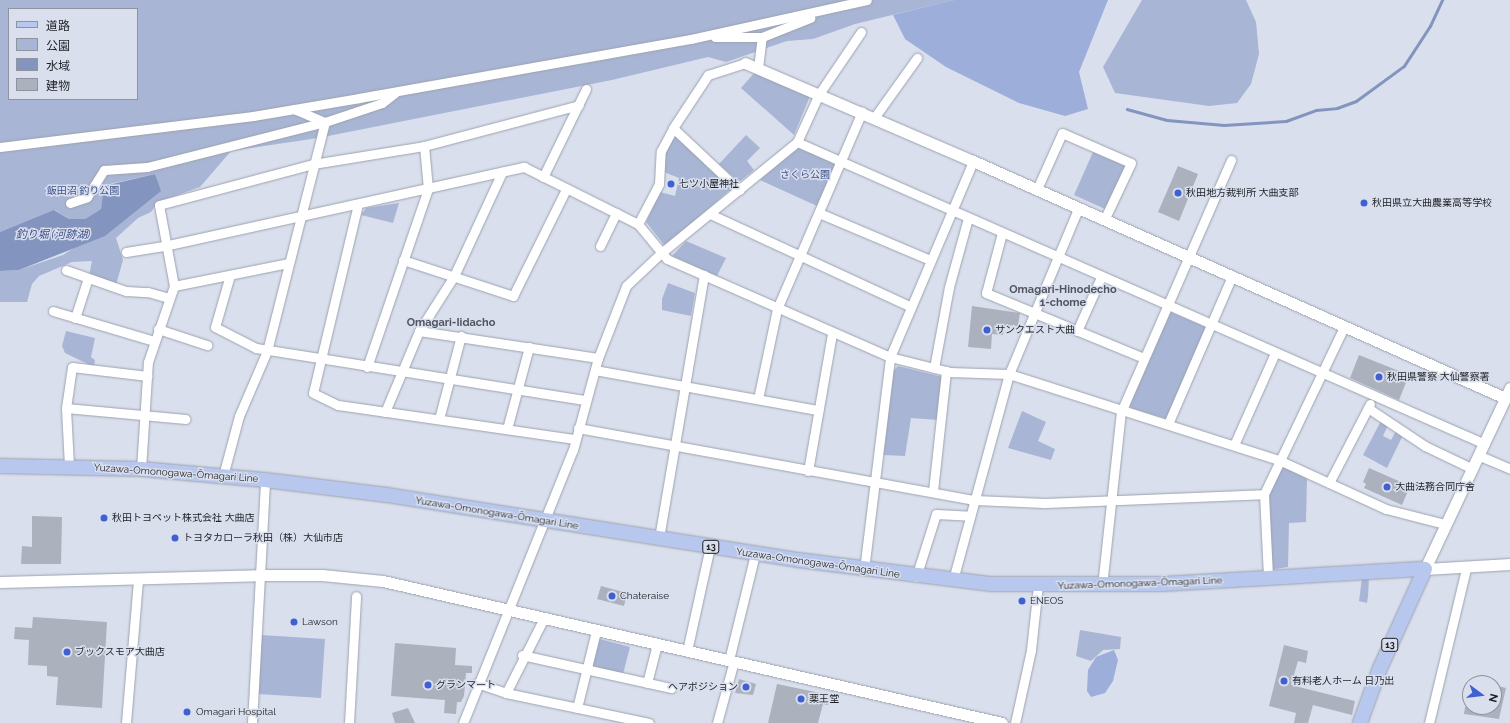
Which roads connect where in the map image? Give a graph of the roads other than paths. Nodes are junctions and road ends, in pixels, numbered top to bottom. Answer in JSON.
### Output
{"nodes":[{"id":1,"x":867,"y":0,"type":"edge"},
{"id":2,"x":829,"y":8,"type":"junction"},
{"id":3,"x":862,"y":32,"type":"dead end"},
{"id":4,"x":708,"y":36,"type":"junction"},
{"id":5,"x":762,"y":37,"type":"junction"},
{"id":6,"x":917,"y":58,"type":"dead end"},
{"id":7,"x":744,"y":63,"type":"joint"},
{"id":8,"x":758,"y":68,"type":"junction"},
{"id":9,"x":586,"y":89,"type":"dead end"},
{"id":10,"x":396,"y":92,"type":"junction"},
{"id":11,"x":819,"y":94,"type":"junction"},
{"id":12,"x":579,"y":105,"type":"junction"},
{"id":13,"x":293,"y":109,"type":"junction"},
{"id":14,"x":862,"y":112,"type":"junction"},
{"id":15,"x":874,"y":118,"type":"junction"},
{"id":16,"x":324,"y":122,"type":"junction"},
{"id":17,"x":673,"y":128,"type":"junction"},
{"id":18,"x":797,"y":142,"type":"junction"},
{"id":19,"x":424,"y":146,"type":"junction"},
{"id":20,"x":0,"y":147,"type":"edge"},
{"id":21,"x":1231,"y":160,"type":"dead end"},
{"id":22,"x":973,"y":161,"type":"junction"},
{"id":23,"x":841,"y":162,"type":"junction"},
{"id":24,"x":313,"y":164,"type":"junction"},
{"id":25,"x":502,"y":172,"type":"junction"},
{"id":26,"x":543,"y":177,"type":"junction"},
{"id":27,"x":428,"y":189,"type":"junction"},
{"id":28,"x":566,"y":189,"type":"junction"},
{"id":29,"x":1037,"y":189,"type":"junction"},
{"id":30,"x":739,"y":190,"type":"junction"},
{"id":31,"x":70,"y":203,"type":"dead end"},
{"id":32,"x":358,"y":204,"type":"junction"},
{"id":33,"x":1078,"y":209,"type":"junction"},
{"id":34,"x":951,"y":210,"type":"junction"},
{"id":35,"x":616,"y":213,"type":"junction"},
{"id":36,"x":819,"y":213,"type":"junction"},
{"id":37,"x":710,"y":214,"type":"junction"},
{"id":38,"x":301,"y":217,"type":"junction"},
{"id":39,"x":968,"y":218,"type":"junction"},
{"id":40,"x":1104,"y":220,"type":"junction"},
{"id":41,"x":638,"y":224,"type":"junction"},
{"id":42,"x":1002,"y":234,"type":"junction"},
{"id":43,"x":164,"y":246,"type":"junction"},
{"id":44,"x":600,"y":246,"type":"dead end"},
{"id":45,"x":126,"y":252,"type":"dead end"},
{"id":46,"x":661,"y":253,"type":"junction"},
{"id":47,"x":799,"y":256,"type":"junction"},
{"id":48,"x":1058,"y":258,"type":"junction"},
{"id":49,"x":1190,"y":258,"type":"junction"},
{"id":50,"x":404,"y":260,"type":"junction"},
{"id":51,"x":930,"y":260,"type":"junction"},
{"id":52,"x":288,"y":263,"type":"junction"},
{"id":53,"x":66,"y":270,"type":"dead end"},
{"id":54,"x":230,"y":275,"type":"junction"},
{"id":55,"x":704,"y":275,"type":"junction"},
{"id":56,"x":454,"y":276,"type":"junction"},
{"id":57,"x":1232,"y":276,"type":"junction"},
{"id":58,"x":1101,"y":277,"type":"junction"},
{"id":59,"x":88,"y":278,"type":"junction"},
{"id":60,"x":174,"y":286,"type":"junction"},
{"id":61,"x":169,"y":298,"type":"junction"},
{"id":62,"x":911,"y":307,"type":"junction"},
{"id":63,"x":1167,"y":307,"type":"junction"},
{"id":64,"x":777,"y":310,"type":"junction"},
{"id":65,"x":53,"y":311,"type":"dead end"},
{"id":66,"x":1035,"y":314,"type":"junction"},
{"id":67,"x":75,"y":318,"type":"junction"},
{"id":68,"x":1211,"y":326,"type":"junction"},
{"id":69,"x":1344,"y":327,"type":"junction"},
{"id":70,"x":158,"y":329,"type":"junction"},
{"id":71,"x":419,"y":330,"type":"junction"},
{"id":72,"x":1077,"y":331,"type":"junction"},
{"id":73,"x":832,"y":333,"type":"junction"},
{"id":74,"x":461,"y":336,"type":"junction"},
{"id":75,"x":154,"y":341,"type":"junction"},
{"id":76,"x":207,"y":345,"type":"dead end"},
{"id":77,"x":529,"y":347,"type":"junction"},
{"id":78,"x":267,"y":351,"type":"junction"},
{"id":79,"x":1275,"y":354,"type":"junction"},
{"id":80,"x":890,"y":357,"type":"junction"},
{"id":81,"x":598,"y":358,"type":"junction"},
{"id":82,"x":1144,"y":358,"type":"junction"},
{"id":83,"x":321,"y":360,"type":"junction"},
{"id":84,"x":367,"y":367,"type":"junction"},
{"id":85,"x":934,"y":368,"type":"junction"},
{"id":86,"x":595,"y":370,"type":"junction"},
{"id":87,"x":946,"y":371,"type":"junction"},
{"id":88,"x":402,"y":372,"type":"junction"},
{"id":89,"x":1009,"y":374,"type":"junction"},
{"id":90,"x":1322,"y":374,"type":"junction"},
{"id":91,"x":147,"y":376,"type":"junction"},
{"id":92,"x":449,"y":378,"type":"junction"},
{"id":93,"x":685,"y":386,"type":"junction"},
{"id":94,"x":517,"y":389,"type":"junction"},
{"id":95,"x":1508,"y":395,"type":"edge"},
{"id":96,"x":1374,"y":396,"type":"junction"},
{"id":97,"x":758,"y":399,"type":"junction"},
{"id":98,"x":586,"y":400,"type":"junction"},
{"id":99,"x":66,"y":408,"type":"junction"},
{"id":100,"x":1368,"y":408,"type":"junction"},
{"id":101,"x":818,"y":410,"type":"junction"},
{"id":102,"x":385,"y":412,"type":"junction"},
{"id":103,"x":1121,"y":412,"type":"junction"},
{"id":104,"x":145,"y":416,"type":"junction"},
{"id":105,"x":185,"y":419,"type":"dead end"},
{"id":106,"x":439,"y":419,"type":"junction"},
{"id":107,"x":1168,"y":424,"type":"junction"},
{"id":108,"x":578,"y":428,"type":"junction"},
{"id":109,"x":507,"y":430,"type":"junction"},
{"id":110,"x":575,"y":439,"type":"junction"},
{"id":111,"x":1485,"y":444,"type":"junction"},
{"id":112,"x":1234,"y":445,"type":"junction"},
{"id":113,"x":674,"y":447,"type":"junction"},
{"id":114,"x":1480,"y":456,"type":"junction"},
{"id":115,"x":1281,"y":461,"type":"junction"},
{"id":116,"x":0,"y":466,"type":"edge"},
{"id":117,"x":69,"y":466,"type":"junction"},
{"id":118,"x":141,"y":469,"type":"junction"},
{"id":119,"x":1473,"y":469,"type":"junction"},
{"id":120,"x":1510,"y":469,"type":"edge"},
{"id":121,"x":808,"y":471,"type":"junction"},
{"id":122,"x":223,"y":476,"type":"junction"},
{"id":123,"x":265,"y":480,"type":"junction"},
{"id":124,"x":875,"y":483,"type":"junction"},
{"id":125,"x":1329,"y":483,"type":"junction"},
{"id":126,"x":933,"y":491,"type":"junction"},
{"id":127,"x":1264,"y":494,"type":"junction"},
{"id":128,"x":975,"y":500,"type":"junction"},
{"id":129,"x":1112,"y":501,"type":"junction"},
{"id":130,"x":970,"y":516,"type":"junction"},
{"id":131,"x":544,"y":520,"type":"junction"},
{"id":132,"x":1446,"y":524,"type":"junction"},
{"id":133,"x":659,"y":538,"type":"junction"},
{"id":134,"x":710,"y":546,"type":"junction"},
{"id":135,"x":754,"y":554,"type":"junction"},
{"id":136,"x":1510,"y":564,"type":"edge"},
{"id":137,"x":1425,"y":569,"type":"junction"},
{"id":138,"x":1466,"y":569,"type":"junction"},
{"id":139,"x":864,"y":570,"type":"junction"},
{"id":140,"x":259,"y":575,"type":"junction"},
{"id":141,"x":1268,"y":576,"type":"junction"},
{"id":142,"x":916,"y":577,"type":"junction"},
{"id":143,"x":138,"y":579,"type":"junction"},
{"id":144,"x":953,"y":580,"type":"junction"},
{"id":145,"x":0,"y":582,"type":"edge"},
{"id":146,"x":1038,"y":586,"type":"junction"},
{"id":147,"x":1102,"y":586,"type":"junction"},
{"id":148,"x":356,"y":596,"type":"dead end"},
{"id":149,"x":507,"y":608,"type":"junction"},
{"id":150,"x":544,"y":618,"type":"junction"},
{"id":151,"x":596,"y":631,"type":"junction"},
{"id":152,"x":657,"y":644,"type":"junction"},
{"id":153,"x":687,"y":651,"type":"junction"},
{"id":154,"x":522,"y":655,"type":"junction"},
{"id":155,"x":732,"y":661,"type":"junction"},
{"id":156,"x":585,"y":669,"type":"junction"},
{"id":157,"x":477,"y":683,"type":"junction"},
{"id":158,"x":647,"y":683,"type":"junction"},
{"id":159,"x":671,"y":688,"type":"dead end"},
{"id":160,"x":506,"y":693,"type":"junction"},
{"id":161,"x":577,"y":708,"type":"junction"},
{"id":162,"x":624,"y":721,"type":"edge"},
{"id":163,"x":126,"y":723,"type":"edge"},
{"id":164,"x":252,"y":723,"type":"edge"},
{"id":165,"x":349,"y":723,"type":"edge"},
{"id":166,"x":463,"y":723,"type":"edge"},
{"id":167,"x":649,"y":723,"type":"edge"},
{"id":168,"x":717,"y":723,"type":"edge"},
{"id":169,"x":1002,"y":723,"type":"edge"},
{"id":170,"x":1015,"y":723,"type":"edge"},
{"id":171,"x":1360,"y":723,"type":"edge"},
{"id":172,"x":1429,"y":723,"type":"edge"}],
"edges":[{"from":1,"to":2,"type":"street"},
{"from":2,"to":4,"type":"street"},
{"from":2,"to":5,"type":"street"},
{"from":3,"to":11,"type":"street"},
{"from":4,"to":5,"type":"street"},
{"from":4,"to":10,"type":"street"},
{"from":5,"to":8,"type":"street"},
{"from":6,"to":15,"type":"street"},
{"from":7,"to":8,"type":"street"},
{"from":7,"to":17,"type":"street"},
{"from":8,"to":11,"type":"street"},
{"from":9,"to":12,"type":"street"},
{"from":10,"to":13,"type":"street"},
{"from":10,"to":16,"type":"street"},
{"from":11,"to":14,"type":"street"},
{"from":11,"to":18,"type":"street"},
{"from":12,"to":19,"type":"street"},
{"from":12,"to":26,"type":"street"},
{"from":13,"to":16,"type":"street"},
{"from":13,"to":20,"type":"street"},
{"from":14,"to":15,"type":"street"},
{"from":14,"to":23,"type":"street"},
{"from":15,"to":22,"type":"street"},
{"from":16,"to":24,"type":"street"},
{"from":16,"to":31,"type":"street"},
{"from":17,"to":30,"type":"street"},
{"from":17,"to":41,"type":"street"},
{"from":18,"to":23,"type":"street"},
{"from":18,"to":30,"type":"street"},
{"from":19,"to":24,"type":"street"},
{"from":19,"to":27,"type":"street"},
{"from":21,"to":49,"type":"street"},
{"from":22,"to":29,"type":"street"},
{"from":22,"to":34,"type":"street"},
{"from":23,"to":34,"type":"street"},
{"from":23,"to":36,"type":"street"},
{"from":24,"to":38,"type":"street"},
{"from":24,"to":43,"type":"street"},
{"from":25,"to":26,"type":"street"},
{"from":25,"to":27,"type":"street"},
{"from":25,"to":56,"type":"street"},
{"from":26,"to":28,"type":"street"},
{"from":27,"to":32,"type":"street"},
{"from":27,"to":50,"type":"street"},
{"from":28,"to":35,"type":"street"},
{"from":28,"to":56,"type":"street"},
{"from":29,"to":33,"type":"street"},
{"from":29,"to":40,"type":"street"},
{"from":30,"to":37,"type":"street"},
{"from":32,"to":38,"type":"street"},
{"from":32,"to":83,"type":"street"},
{"from":33,"to":40,"type":"street"},
{"from":33,"to":48,"type":"street"},
{"from":34,"to":39,"type":"street"},
{"from":34,"to":51,"type":"street"},
{"from":35,"to":41,"type":"street"},
{"from":35,"to":44,"type":"street"},
{"from":36,"to":47,"type":"street"},
{"from":36,"to":51,"type":"street"},
{"from":37,"to":46,"type":"street"},
{"from":37,"to":47,"type":"street"},
{"from":38,"to":43,"type":"street"},
{"from":38,"to":52,"type":"street"},
{"from":39,"to":42,"type":"street"},
{"from":39,"to":85,"type":"street"},
{"from":40,"to":49,"type":"street"},
{"from":41,"to":46,"type":"street"},
{"from":42,"to":48,"type":"street"},
{"from":42,"to":66,"type":"street"},
{"from":43,"to":45,"type":"street"},
{"from":43,"to":60,"type":"street"},
{"from":46,"to":55,"type":"street"},
{"from":46,"to":81,"type":"street"},
{"from":47,"to":62,"type":"street"},
{"from":47,"to":64,"type":"street"},
{"from":48,"to":58,"type":"street"},
{"from":48,"to":66,"type":"street"},
{"from":49,"to":57,"type":"street"},
{"from":49,"to":63,"type":"street"},
{"from":50,"to":56,"type":"street"},
{"from":50,"to":84,"type":"street"},
{"from":51,"to":62,"type":"street"},
{"from":52,"to":54,"type":"street"},
{"from":52,"to":78,"type":"street"},
{"from":53,"to":59,"type":"street"},
{"from":54,"to":60,"type":"street"},
{"from":54,"to":78,"type":"street"},
{"from":55,"to":64,"type":"street"},
{"from":55,"to":93,"type":"street"},
{"from":56,"to":71,"type":"street"},
{"from":57,"to":68,"type":"street"},
{"from":57,"to":69,"type":"street"},
{"from":58,"to":63,"type":"street"},
{"from":58,"to":72,"type":"street"},
{"from":59,"to":61,"type":"street"},
{"from":59,"to":67,"type":"street"},
{"from":60,"to":61,"type":"street"},
{"from":61,"to":70,"type":"street"},
{"from":62,"to":80,"type":"street"},
{"from":63,"to":68,"type":"street"},
{"from":63,"to":82,"type":"street"},
{"from":64,"to":73,"type":"street"},
{"from":64,"to":97,"type":"street"},
{"from":65,"to":67,"type":"street"},
{"from":66,"to":72,"type":"street"},
{"from":66,"to":89,"type":"street"},
{"from":67,"to":75,"type":"street"},
{"from":68,"to":79,"type":"street"},
{"from":68,"to":107,"type":"street"},
{"from":69,"to":90,"type":"street"},
{"from":69,"to":95,"type":"street"},
{"from":70,"to":75,"type":"street"},
{"from":70,"to":76,"type":"street"},
{"from":71,"to":74,"type":"street"},
{"from":71,"to":88,"type":"street"},
{"from":72,"to":82,"type":"street"},
{"from":73,"to":80,"type":"street"},
{"from":73,"to":101,"type":"street"},
{"from":74,"to":77,"type":"street"},
{"from":74,"to":92,"type":"street"},
{"from":75,"to":91,"type":"street"},
{"from":77,"to":81,"type":"street"},
{"from":77,"to":94,"type":"street"},
{"from":78,"to":83,"type":"street"},
{"from":78,"to":122,"type":"street"},
{"from":79,"to":90,"type":"street"},
{"from":79,"to":112,"type":"street"},
{"from":80,"to":85,"type":"street"},
{"from":80,"to":124,"type":"street"},
{"from":81,"to":86,"type":"street"},
{"from":82,"to":103,"type":"street"},
{"from":83,"to":84,"type":"street"},
{"from":83,"to":102,"type":"street"},
{"from":84,"to":88,"type":"street"},
{"from":85,"to":87,"type":"street"},
{"from":86,"to":93,"type":"street"},
{"from":86,"to":98,"type":"street"},
{"from":87,"to":89,"type":"street"},
{"from":87,"to":126,"type":"street"},
{"from":88,"to":92,"type":"street"},
{"from":88,"to":102,"type":"street"},
{"from":89,"to":103,"type":"street"},
{"from":89,"to":128,"type":"street"},
{"from":90,"to":96,"type":"street"},
{"from":90,"to":115,"type":"street"},
{"from":91,"to":99,"type":"street"},
{"from":91,"to":104,"type":"street"},
{"from":92,"to":94,"type":"street"},
{"from":92,"to":106,"type":"street"},
{"from":93,"to":97,"type":"street"},
{"from":93,"to":113,"type":"street"},
{"from":94,"to":98,"type":"street"},
{"from":94,"to":109,"type":"street"},
{"from":95,"to":111,"type":"street"},
{"from":96,"to":100,"type":"street"},
{"from":96,"to":111,"type":"street"},
{"from":97,"to":101,"type":"street"},
{"from":98,"to":108,"type":"street"},
{"from":99,"to":104,"type":"street"},
{"from":99,"to":117,"type":"street"},
{"from":100,"to":119,"type":"street"},
{"from":100,"to":125,"type":"street"},
{"from":101,"to":121,"type":"street"},
{"from":102,"to":106,"type":"street"},
{"from":103,"to":107,"type":"street"},
{"from":103,"to":129,"type":"street"},
{"from":104,"to":105,"type":"street"},
{"from":104,"to":118,"type":"street"},
{"from":106,"to":109,"type":"street"},
{"from":107,"to":112,"type":"street"},
{"from":108,"to":110,"type":"street"},
{"from":108,"to":113,"type":"street"},
{"from":109,"to":110,"type":"street"},
{"from":110,"to":131,"type":"street"},
{"from":111,"to":114,"type":"street"},
{"from":112,"to":115,"type":"street"},
{"from":113,"to":121,"type":"street"},
{"from":113,"to":133,"type":"street"},
{"from":114,"to":119,"type":"street"},
{"from":114,"to":120,"type":"street"},
{"from":115,"to":125,"type":"street"},
{"from":115,"to":127,"type":"street"},
{"from":116,"to":117,"type":"main road","name":"Yuzawa-Omonogawa-Ōmagari Line","number":"13"},
{"from":117,"to":118,"type":"main road","name":"Yuzawa-Omonogawa-Ōmagari Line","number":"13"},
{"from":118,"to":122,"type":"main road","name":"Yuzawa-Omonogawa-Ōmagari Line","number":"13"},
{"from":119,"to":132,"type":"street"},
{"from":121,"to":124,"type":"street"},
{"from":122,"to":123,"type":"main road","name":"Yuzawa-Omonogawa-Ōmagari Line","number":"13"},
{"from":123,"to":131,"type":"main road","name":"Yuzawa-Omonogawa-Ōmagari Line","number":"13"},
{"from":123,"to":140,"type":"street"},
{"from":124,"to":126,"type":"street"},
{"from":124,"to":139,"type":"street"},
{"from":125,"to":132,"type":"street"},
{"from":126,"to":128,"type":"street"},
{"from":127,"to":129,"type":"street"},
{"from":127,"to":141,"type":"street"},
{"from":128,"to":129,"type":"street"},
{"from":128,"to":130,"type":"street"},
{"from":129,"to":147,"type":"street"},
{"from":130,"to":142,"type":"street"},
{"from":130,"to":144,"type":"street"},
{"from":131,"to":133,"type":"main road","name":"Yuzawa-Omonogawa-Ōmagari Line","number":"13"},
{"from":131,"to":149,"type":"street"},
{"from":132,"to":137,"type":"street"},
{"from":133,"to":134,"type":"main road","name":"Yuzawa-Omonogawa-Ōmagari Line","number":"13"},
{"from":134,"to":135,"type":"main road","name":"Yuzawa-Omonogawa-Ōmagari Line","number":"13"},
{"from":134,"to":153,"type":"street"},
{"from":135,"to":139,"type":"main road","name":"Yuzawa-Omonogawa-Ōmagari Line","number":"13"},
{"from":135,"to":155,"type":"street"},
{"from":136,"to":138,"type":"street"},
{"from":137,"to":138,"type":"street"},
{"from":137,"to":141,"type":"main road","name":"Yuzawa-Omonogawa-Ōmagari Line","number":"13"},
{"from":137,"to":171,"type":"main road","number":"13"},
{"from":138,"to":172,"type":"street"},
{"from":139,"to":142,"type":"main road","name":"Yuzawa-Omonogawa-Ōmagari Line","number":"13"},
{"from":140,"to":143,"type":"street"},
{"from":140,"to":149,"type":"street"},
{"from":140,"to":164,"type":"street"},
{"from":141,"to":147,"type":"main road","name":"Yuzawa-Omonogawa-Ōmagari Line","number":"13"},
{"from":142,"to":144,"type":"main road","name":"Yuzawa-Omonogawa-Ōmagari Line","number":"13"},
{"from":143,"to":145,"type":"street"},
{"from":143,"to":163,"type":"street"},
{"from":144,"to":146,"type":"main road","name":"Yuzawa-Omonogawa-Ōmagari Line","number":"13"},
{"from":146,"to":147,"type":"main road","name":"Yuzawa-Omonogawa-Ōmagari Line","number":"13"},
{"from":146,"to":170,"type":"street"},
{"from":148,"to":165,"type":"street"},
{"from":149,"to":150,"type":"street"},
{"from":149,"to":157,"type":"street"},
{"from":150,"to":151,"type":"street"},
{"from":150,"to":154,"type":"street"},
{"from":151,"to":152,"type":"street"},
{"from":151,"to":156,"type":"street"},
{"from":152,"to":153,"type":"street"},
{"from":152,"to":158,"type":"street"},
{"from":153,"to":155,"type":"street"},
{"from":154,"to":156,"type":"street"},
{"from":154,"to":160,"type":"street"},
{"from":155,"to":168,"type":"street"},
{"from":155,"to":169,"type":"street"},
{"from":156,"to":158,"type":"street"},
{"from":156,"to":161,"type":"street"},
{"from":157,"to":160,"type":"street"},
{"from":157,"to":166,"type":"street"},
{"from":158,"to":159,"type":"street"},
{"from":160,"to":161,"type":"street"},
{"from":161,"to":162,"type":"street"},
{"from":162,"to":167,"type":"street"}]}
